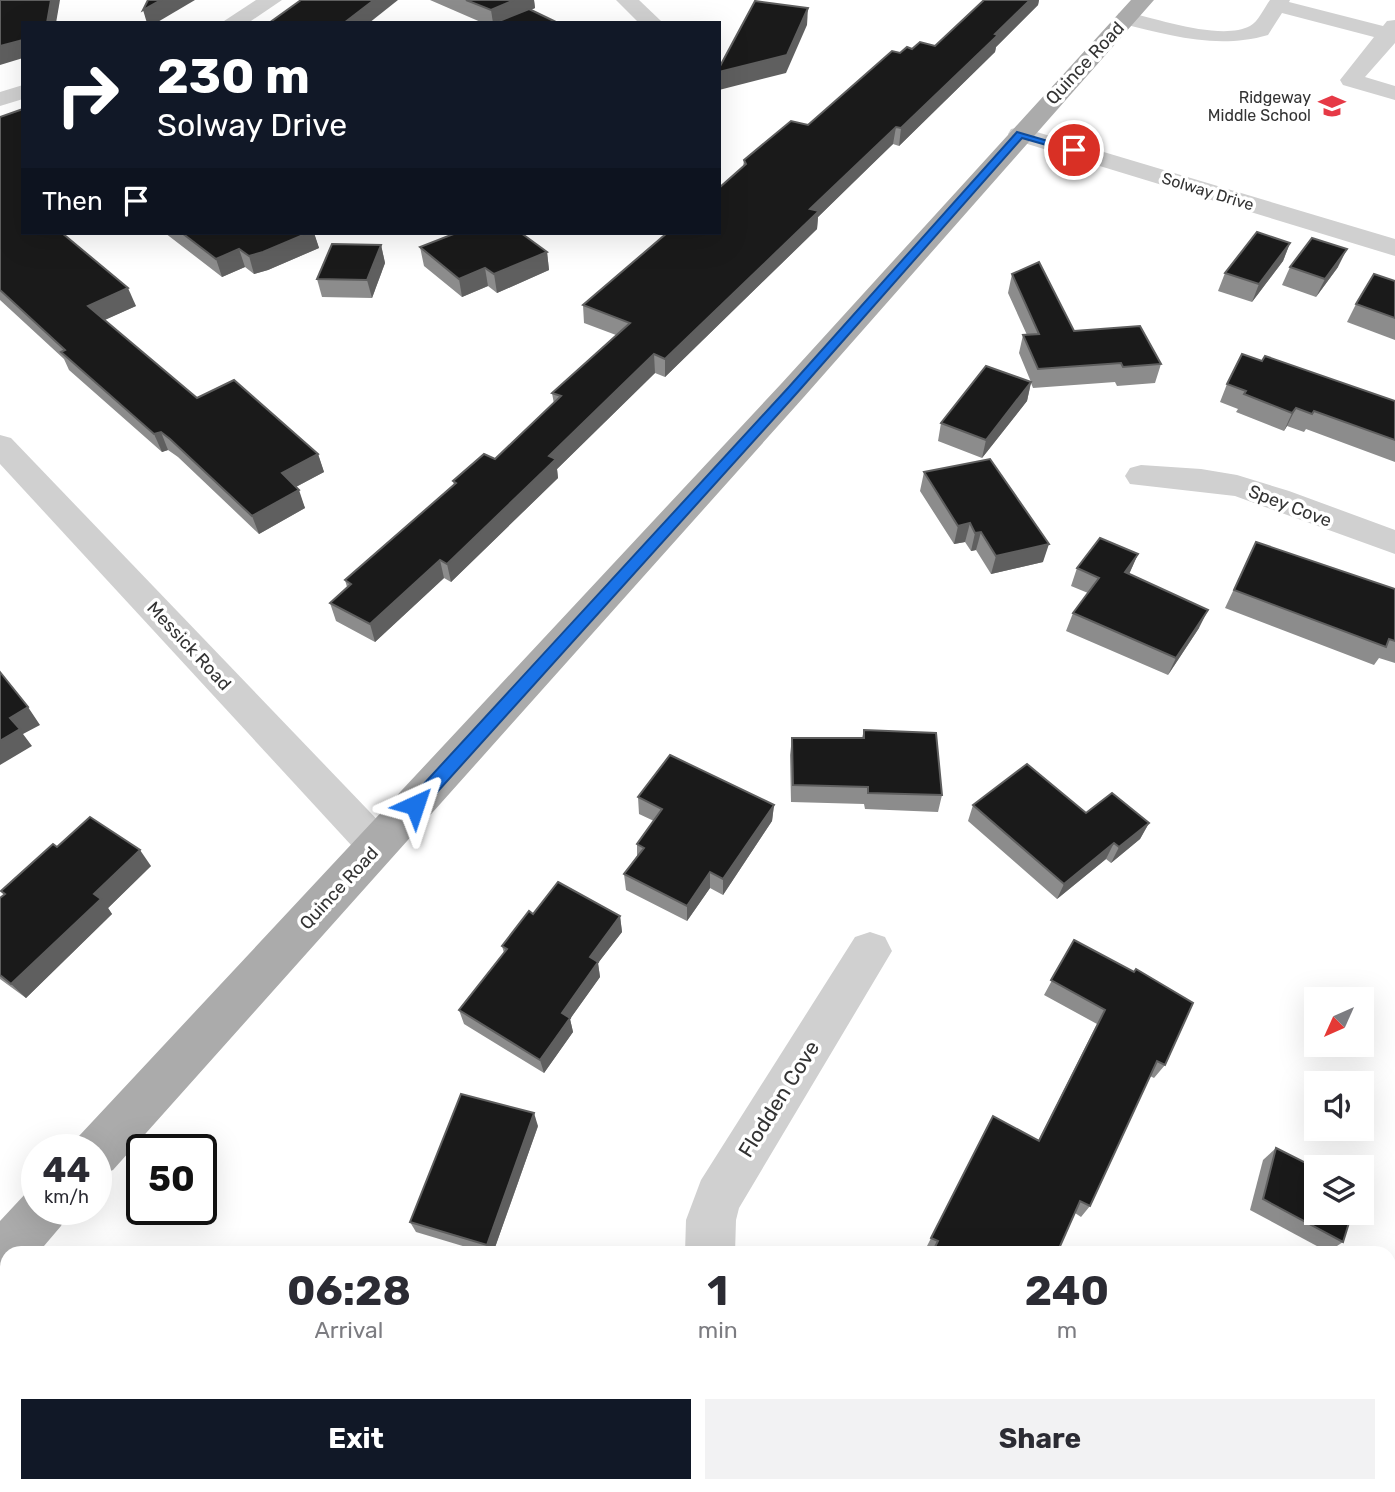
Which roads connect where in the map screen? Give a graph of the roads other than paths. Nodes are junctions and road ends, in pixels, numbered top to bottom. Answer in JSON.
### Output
{"nodes":[{"id":1,"x":271,"y":0,"type":"edge"},
{"id":2,"x":626,"y":0,"type":"edge"},
{"id":3,"x":1143,"y":0,"type":"edge"},
{"id":4,"x":1279,"y":3,"type":"edge"},
{"id":5,"x":1127,"y":18,"type":"junction"},
{"id":6,"x":650,"y":20,"type":"dead end"},
{"id":7,"x":235,"y":21,"type":"edge"},
{"id":8,"x":1393,"y":32,"type":"edge"},
{"id":9,"x":21,"y":93,"type":"edge"},
{"id":10,"x":1395,"y":93,"type":"edge"},
{"id":11,"x":0,"y":99,"type":"edge"},
{"id":12,"x":1020,"y":134,"type":"junction"},
{"id":13,"x":1395,"y":248,"type":"edge"},
{"id":14,"x":0,"y":445,"type":"edge"},
{"id":15,"x":1141,"y":476,"type":"dead end"},
{"id":16,"x":1395,"y":542,"type":"edge"},
{"id":17,"x":377,"y":846,"type":"junction"},
{"id":18,"x":870,"y":951,"type":"dead end"},
{"id":19,"x":112,"y":1136,"type":"edge"},
{"id":20,"x":30,"y":1225,"type":"edge"},
{"id":21,"x":11,"y":1246,"type":"edge"},
{"id":22,"x":710,"y":1246,"type":"edge"}],
"edges":[{"from":1,"to":7,"type":"street"},
{"from":2,"to":6,"type":"street"},
{"from":3,"to":5,"type":"main road","name":"Quince Road"},
{"from":4,"to":5,"type":"street"},
{"from":4,"to":8,"type":"street"},
{"from":5,"to":12,"type":"main road","name":"Quince Road"},
{"from":8,"to":10,"type":"street"},
{"from":9,"to":11,"type":"street"},
{"from":12,"to":13,"type":"street","name":"Solway Drive"},
{"from":12,"to":17,"type":"main road","name":"Quince Road"},
{"from":14,"to":17,"type":"street","name":"Messick Road"},
{"from":15,"to":16,"type":"street","name":"Spey Cove"},
{"from":17,"to":19,"type":"main road","name":"Quince Road"},
{"from":18,"to":22,"type":"street","name":"Flodden Cove"},
{"from":20,"to":21,"type":"main road"}]}
